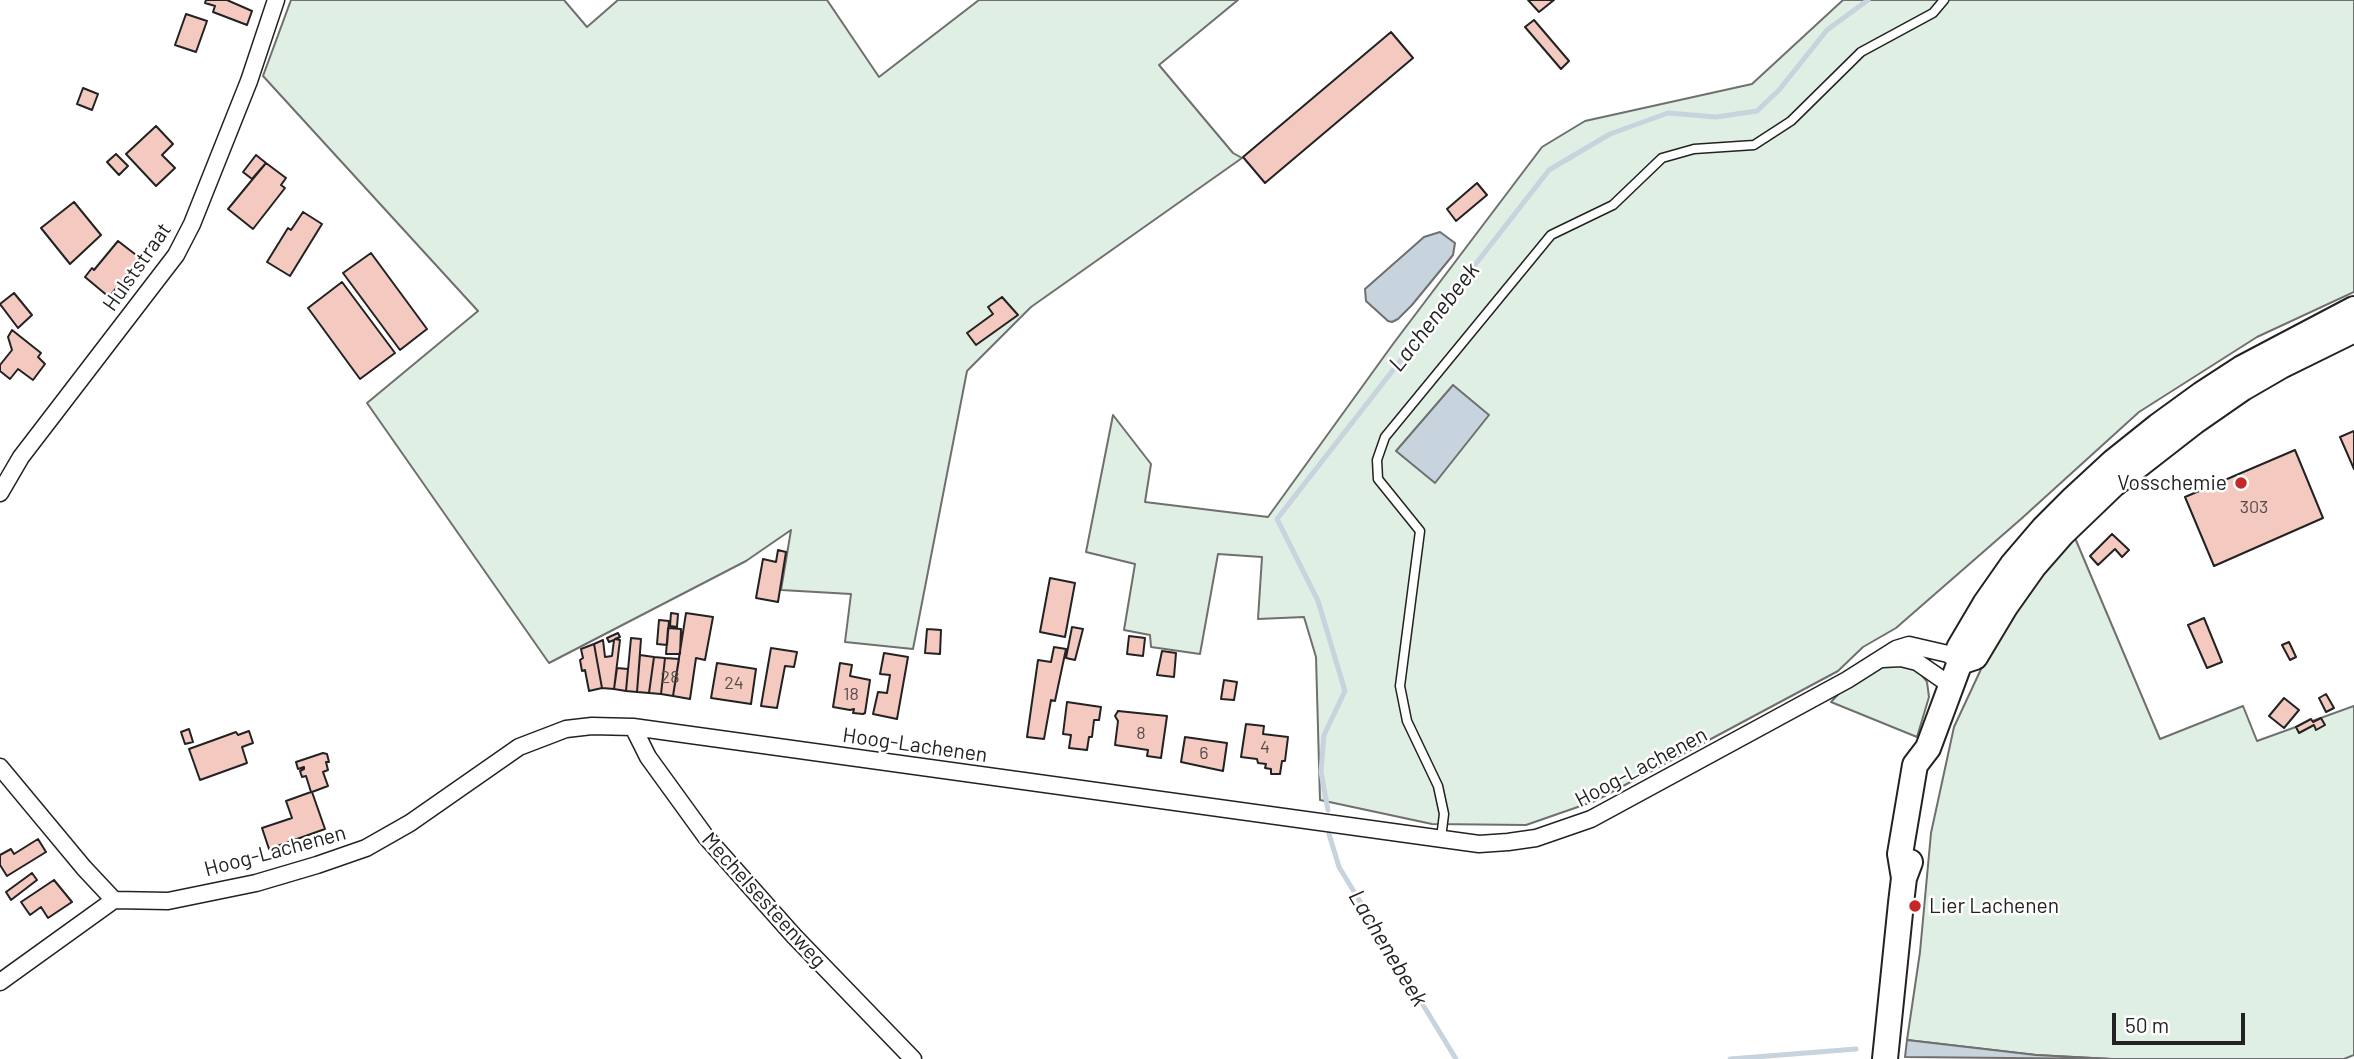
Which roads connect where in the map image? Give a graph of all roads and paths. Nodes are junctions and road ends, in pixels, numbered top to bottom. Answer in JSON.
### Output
{"nodes":[{"id":1,"x":276,"y":0,"type":"edge"},
{"id":2,"x":1944,"y":0,"type":"edge"},
{"id":3,"x":2354,"y":309,"type":"edge"},
{"id":4,"x":2354,"y":330,"type":"edge"},
{"id":5,"x":0,"y":493,"type":"edge"},
{"id":6,"x":1881,"y":659,"type":"junction"},
{"id":7,"x":1960,"y":662,"type":"junction"},
{"id":8,"x":1950,"y":685,"type":"junction"},
{"id":9,"x":633,"y":727,"type":"junction"},
{"id":10,"x":0,"y":767,"type":"edge"},
{"id":11,"x":1441,"y":838,"type":"junction"},
{"id":12,"x":114,"y":900,"type":"junction"},
{"id":13,"x":0,"y":982,"type":"edge"},
{"id":14,"x":913,"y":1059,"type":"edge"},
{"id":15,"x":1885,"y":1059,"type":"edge"}],
"edges":[{"from":1,"to":5,"type":"street","name":"Hulststraat"},
{"from":2,"to":11,"type":"lane"},
{"from":3,"to":7,"type":"main road"},
{"from":4,"to":7,"type":"main road"},
{"from":6,"to":7,"type":"street","name":"Hoog-Lachenen"},
{"from":6,"to":8,"type":"street"},
{"from":6,"to":11,"type":"street","name":"Hoog-Lachenen"},
{"from":7,"to":8,"type":"main road"},
{"from":8,"to":15,"type":"main road"},
{"from":9,"to":11,"type":"street","name":"Hoog-Lachenen"},
{"from":9,"to":12,"type":"street","name":"Hoog-Lachenen"},
{"from":9,"to":14,"type":"street","name":"Mechelsesteenweg"},
{"from":10,"to":12,"type":"street"},
{"from":12,"to":13,"type":"street"}]}
